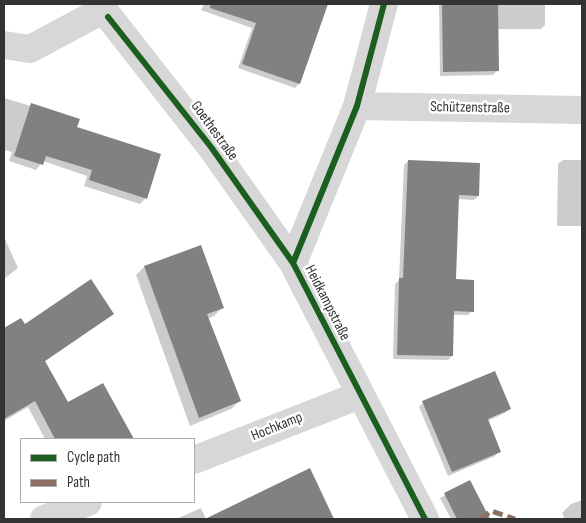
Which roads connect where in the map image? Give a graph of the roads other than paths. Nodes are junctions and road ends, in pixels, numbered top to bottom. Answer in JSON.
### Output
{"nodes":[{"id":1,"x":384,"y":4,"type":"edge"},
{"id":2,"x":101,"y":7,"type":"edge"},
{"id":3,"x":4,"y":45,"type":"edge"},
{"id":4,"x":357,"y":106,"type":"junction"},
{"id":5,"x":582,"y":110,"type":"edge"},
{"id":6,"x":293,"y":263,"type":"junction"},
{"id":7,"x":360,"y":394,"type":"junction"},
{"id":8,"x":195,"y":460,"type":"edge"},
{"id":9,"x":85,"y":503,"type":"edge"},
{"id":10,"x":44,"y":519,"type":"edge"},
{"id":11,"x":425,"y":519,"type":"edge"}],
"edges":[{"from":1,"to":4,"type":"street","name":"Heidkampstraße"},
{"from":2,"to":3,"type":"street"},
{"from":2,"to":6,"type":"street","name":"Goethestraße"},
{"from":4,"to":5,"type":"street","name":"Schützenstraße"},
{"from":4,"to":6,"type":"street","name":"Heidkampstraße"},
{"from":6,"to":7,"type":"street","name":"Heidkampstraße"},
{"from":7,"to":8,"type":"street","name":"Hochkamp"},
{"from":7,"to":11,"type":"street","name":"Heidkampstraße"},
{"from":9,"to":10,"type":"street"}]}
